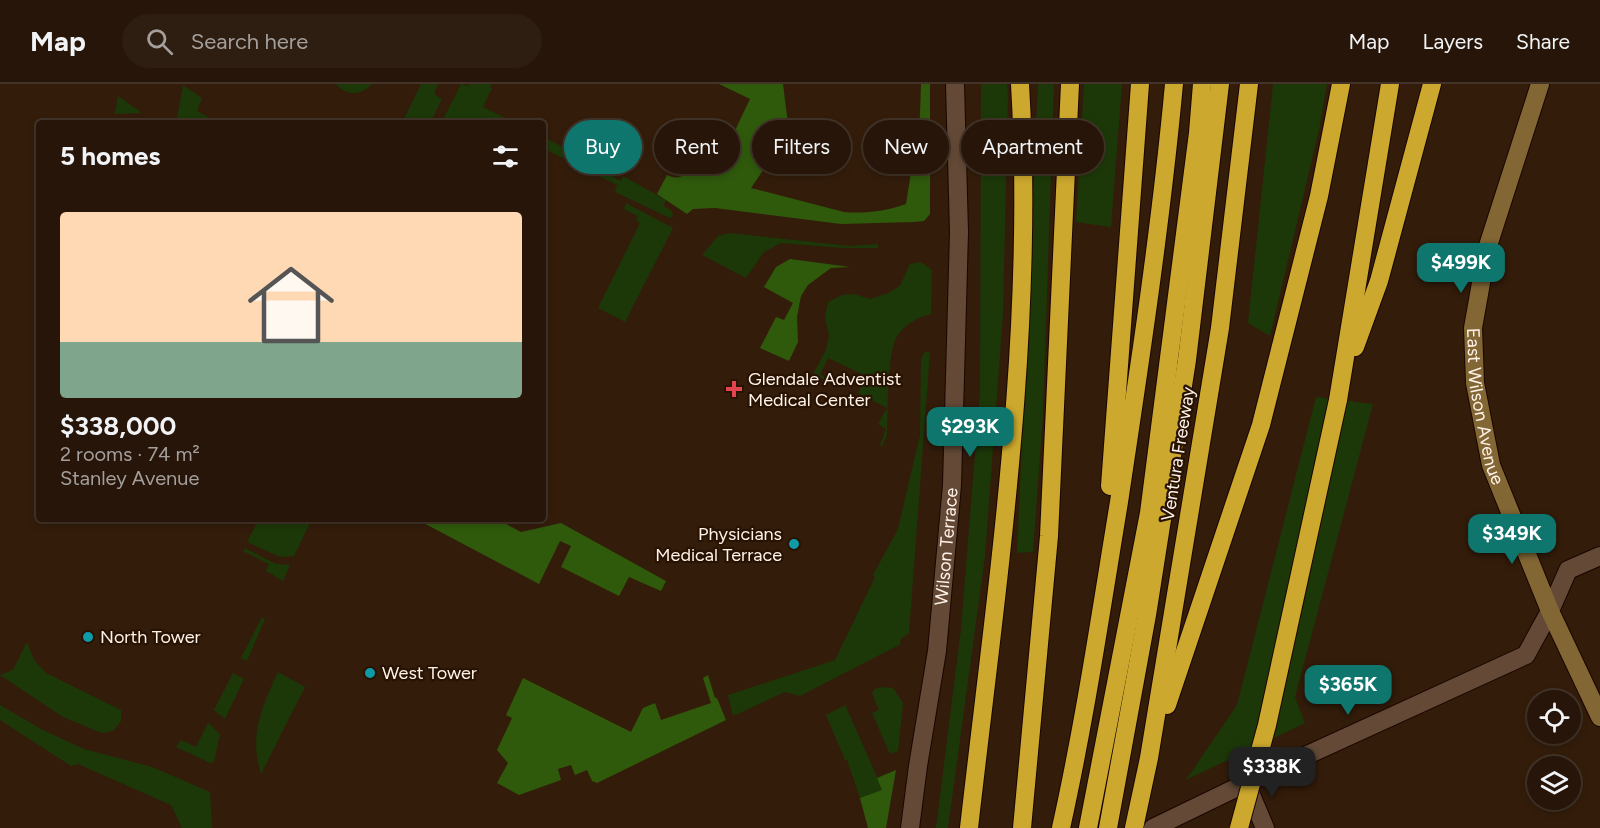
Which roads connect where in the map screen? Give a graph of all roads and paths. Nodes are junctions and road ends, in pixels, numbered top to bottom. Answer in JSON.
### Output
{"nodes":[{"id":1,"x":955,"y":84,"type":"edge"},
{"id":2,"x":1020,"y":84,"type":"edge"},
{"id":3,"x":1070,"y":84,"type":"edge"},
{"id":4,"x":1140,"y":84,"type":"edge"},
{"id":5,"x":1174,"y":84,"type":"edge"},
{"id":6,"x":1202,"y":84,"type":"edge"},
{"id":7,"x":1220,"y":84,"type":"edge"},
{"id":8,"x":1249,"y":84,"type":"edge"},
{"id":9,"x":1341,"y":84,"type":"edge"},
{"id":10,"x":1390,"y":84,"type":"edge"},
{"id":11,"x":1432,"y":84,"type":"edge"},
{"id":12,"x":1540,"y":84,"type":"edge"},
{"id":13,"x":1340,"y":391,"type":"junction"},
{"id":14,"x":1600,"y":556,"type":"edge"},
{"id":15,"x":1550,"y":611,"type":"junction"},
{"id":16,"x":1100,"y":617,"type":"junction"},
{"id":17,"x":1600,"y":717,"type":"edge"},
{"id":18,"x":1149,"y":758,"type":"junction"},
{"id":19,"x":1246,"y":783,"type":"junction"},
{"id":20,"x":1022,"y":824,"type":"edge"},
{"id":21,"x":910,"y":828,"type":"edge"},
{"id":22,"x":969,"y":828,"type":"edge"},
{"id":23,"x":1061,"y":828,"type":"edge"},
{"id":24,"x":1088,"y":828,"type":"edge"},
{"id":25,"x":1108,"y":828,"type":"edge"},
{"id":26,"x":1134,"y":828,"type":"edge"},
{"id":27,"x":1153,"y":828,"type":"edge"},
{"id":28,"x":1239,"y":828,"type":"edge"},
{"id":29,"x":1265,"y":828,"type":"edge"}],
"edges":[{"from":1,"to":21,"type":"street","name":"Wilson Terrace"},
{"from":2,"to":22,"type":"highway"},
{"from":3,"to":20,"type":"highway"},
{"from":4,"to":16,"type":"highway"},
{"from":5,"to":16,"type":"highway"},
{"from":6,"to":24,"type":"highway"},
{"from":7,"to":25,"type":"highway"},
{"from":8,"to":18,"type":"highway","name":"Ventura Freeway"},
{"from":9,"to":18,"type":"highway"},
{"from":10,"to":13,"type":"highway"},
{"from":11,"to":13,"type":"highway"},
{"from":12,"to":15,"type":"street","name":"East Wilson Avenue"},
{"from":13,"to":28,"type":"highway","bridge":true},
{"from":14,"to":15,"type":"street"},
{"from":15,"to":17,"type":"street","name":"East Wilson Avenue"},
{"from":15,"to":19,"type":"street"},
{"from":16,"to":23,"type":"highway"},
{"from":18,"to":26,"type":"highway","name":"Ventura Freeway"},
{"from":19,"to":27,"type":"street"},
{"from":19,"to":29,"type":"street"}]}
